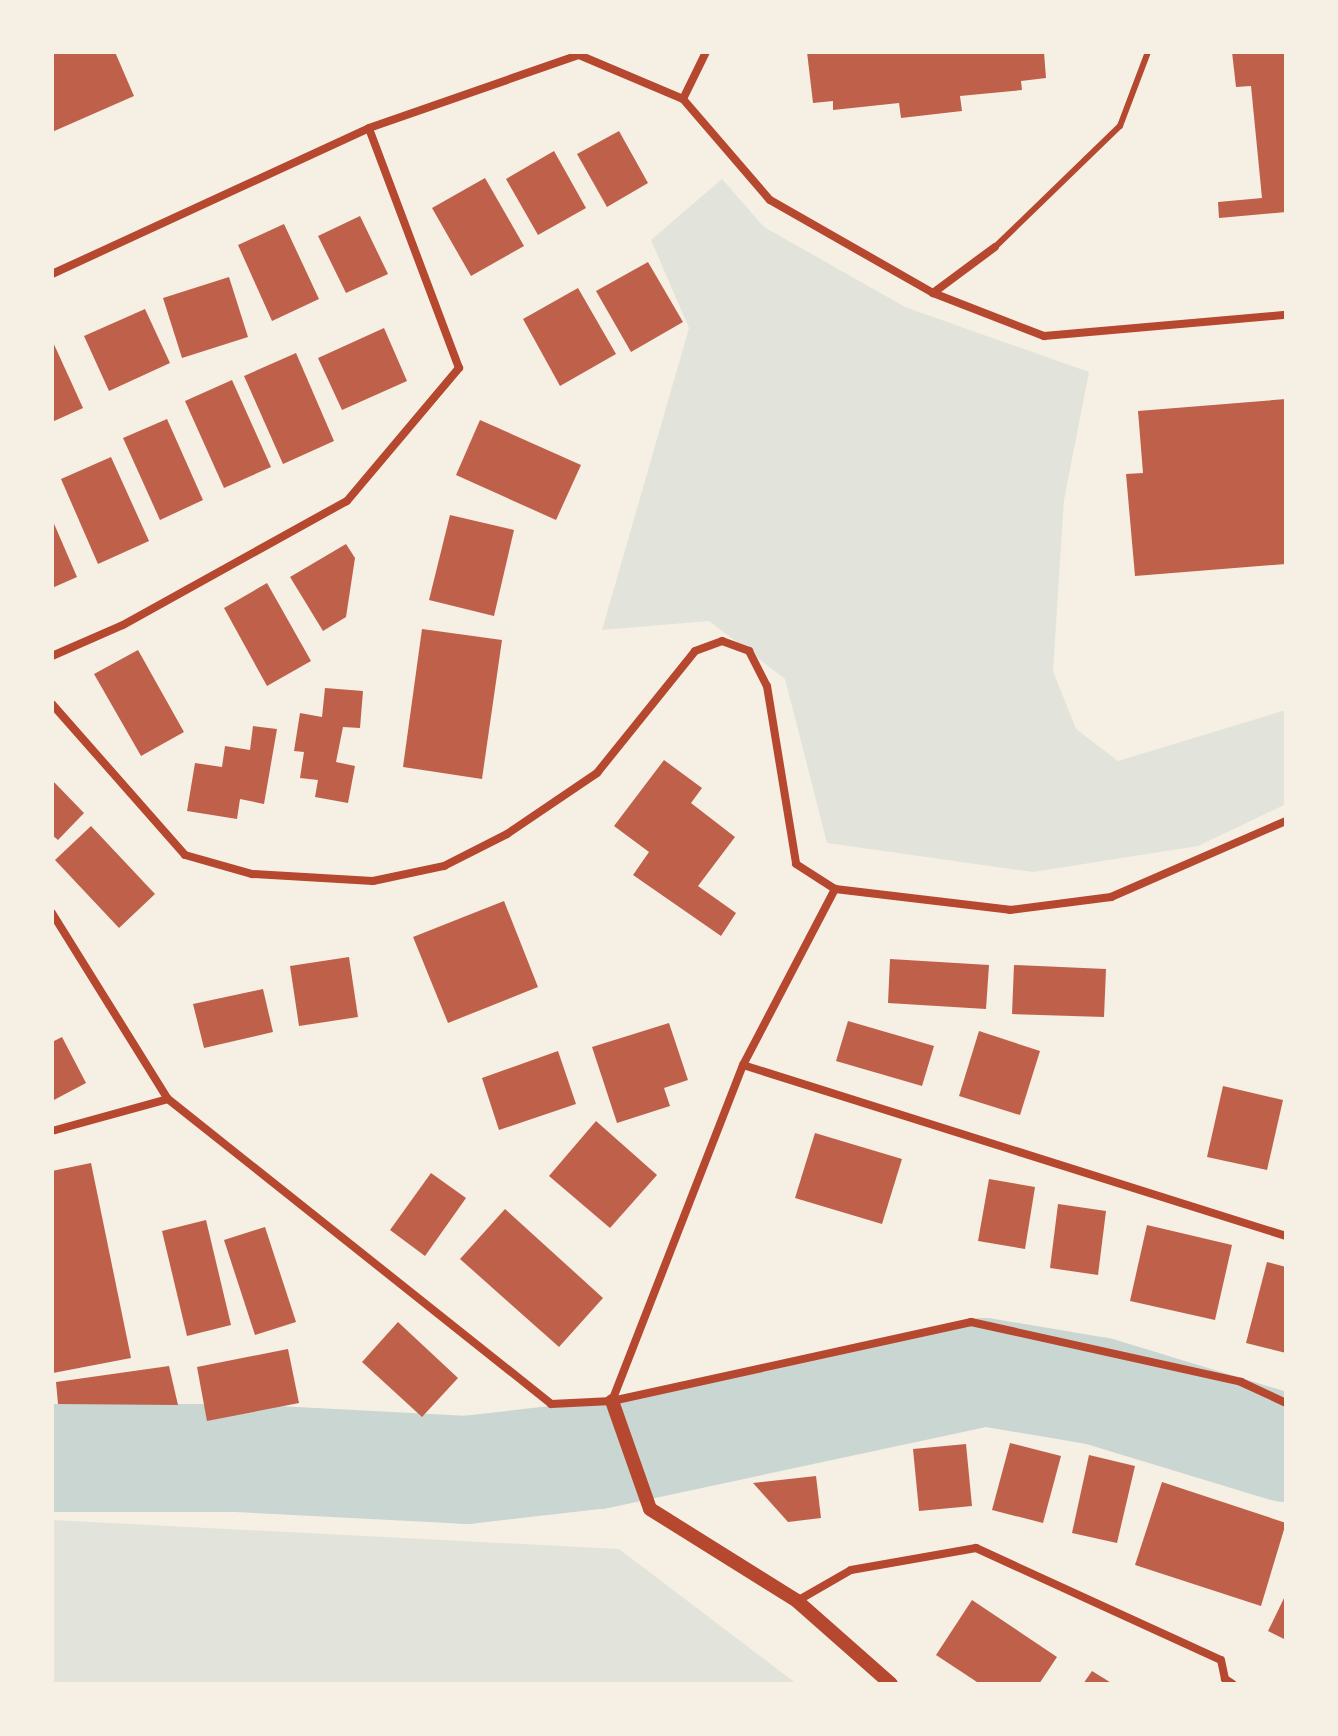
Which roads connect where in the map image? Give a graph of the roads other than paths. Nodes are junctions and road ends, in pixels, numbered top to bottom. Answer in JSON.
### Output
{"nodes":[{"id":1,"x":706,"y":52,"type":"edge"},
{"id":2,"x":1148,"y":52,"type":"edge"},
{"id":3,"x":683,"y":99,"type":"junction"},
{"id":4,"x":369,"y":128,"type":"junction"},
{"id":5,"x":995,"y":247,"type":"joint"},
{"id":6,"x":52,"y":274,"type":"edge"},
{"id":7,"x":933,"y":293,"type":"junction"},
{"id":8,"x":1286,"y":315,"type":"edge"},
{"id":9,"x":52,"y":656,"type":"edge"},
{"id":10,"x":52,"y":704,"type":"edge"},
{"id":11,"x":1286,"y":821,"type":"edge"},
{"id":12,"x":835,"y":889,"type":"junction"},
{"id":13,"x":52,"y":913,"type":"edge"},
{"id":14,"x":743,"y":1065,"type":"junction"},
{"id":15,"x":168,"y":1099,"type":"junction"},
{"id":16,"x":52,"y":1131,"type":"edge"},
{"id":17,"x":1286,"y":1236,"type":"edge"},
{"id":18,"x":612,"y":1401,"type":"junction"},
{"id":19,"x":1286,"y":1403,"type":"edge"},
{"id":20,"x":797,"y":1601,"type":"junction"},
{"id":21,"x":891,"y":1684,"type":"edge"},
{"id":22,"x":1233,"y":1684,"type":"edge"}],
"edges":[{"from":1,"to":3,"type":"street"},
{"from":2,"to":5,"type":"lane"},
{"from":3,"to":4,"type":"street"},
{"from":3,"to":7,"type":"street"},
{"from":4,"to":6,"type":"street"},
{"from":4,"to":9,"type":"street"},
{"from":5,"to":7,"type":"street"},
{"from":7,"to":8,"type":"street"},
{"from":10,"to":12,"type":"street"},
{"from":11,"to":12,"type":"street"},
{"from":12,"to":14,"type":"street"},
{"from":13,"to":15,"type":"street"},
{"from":14,"to":17,"type":"street"},
{"from":14,"to":18,"type":"street"},
{"from":15,"to":16,"type":"street"},
{"from":15,"to":18,"type":"street"},
{"from":18,"to":19,"type":"street"},
{"from":18,"to":20,"type":"street"},
{"from":20,"to":21,"type":"street"},
{"from":20,"to":22,"type":"street"}]}
